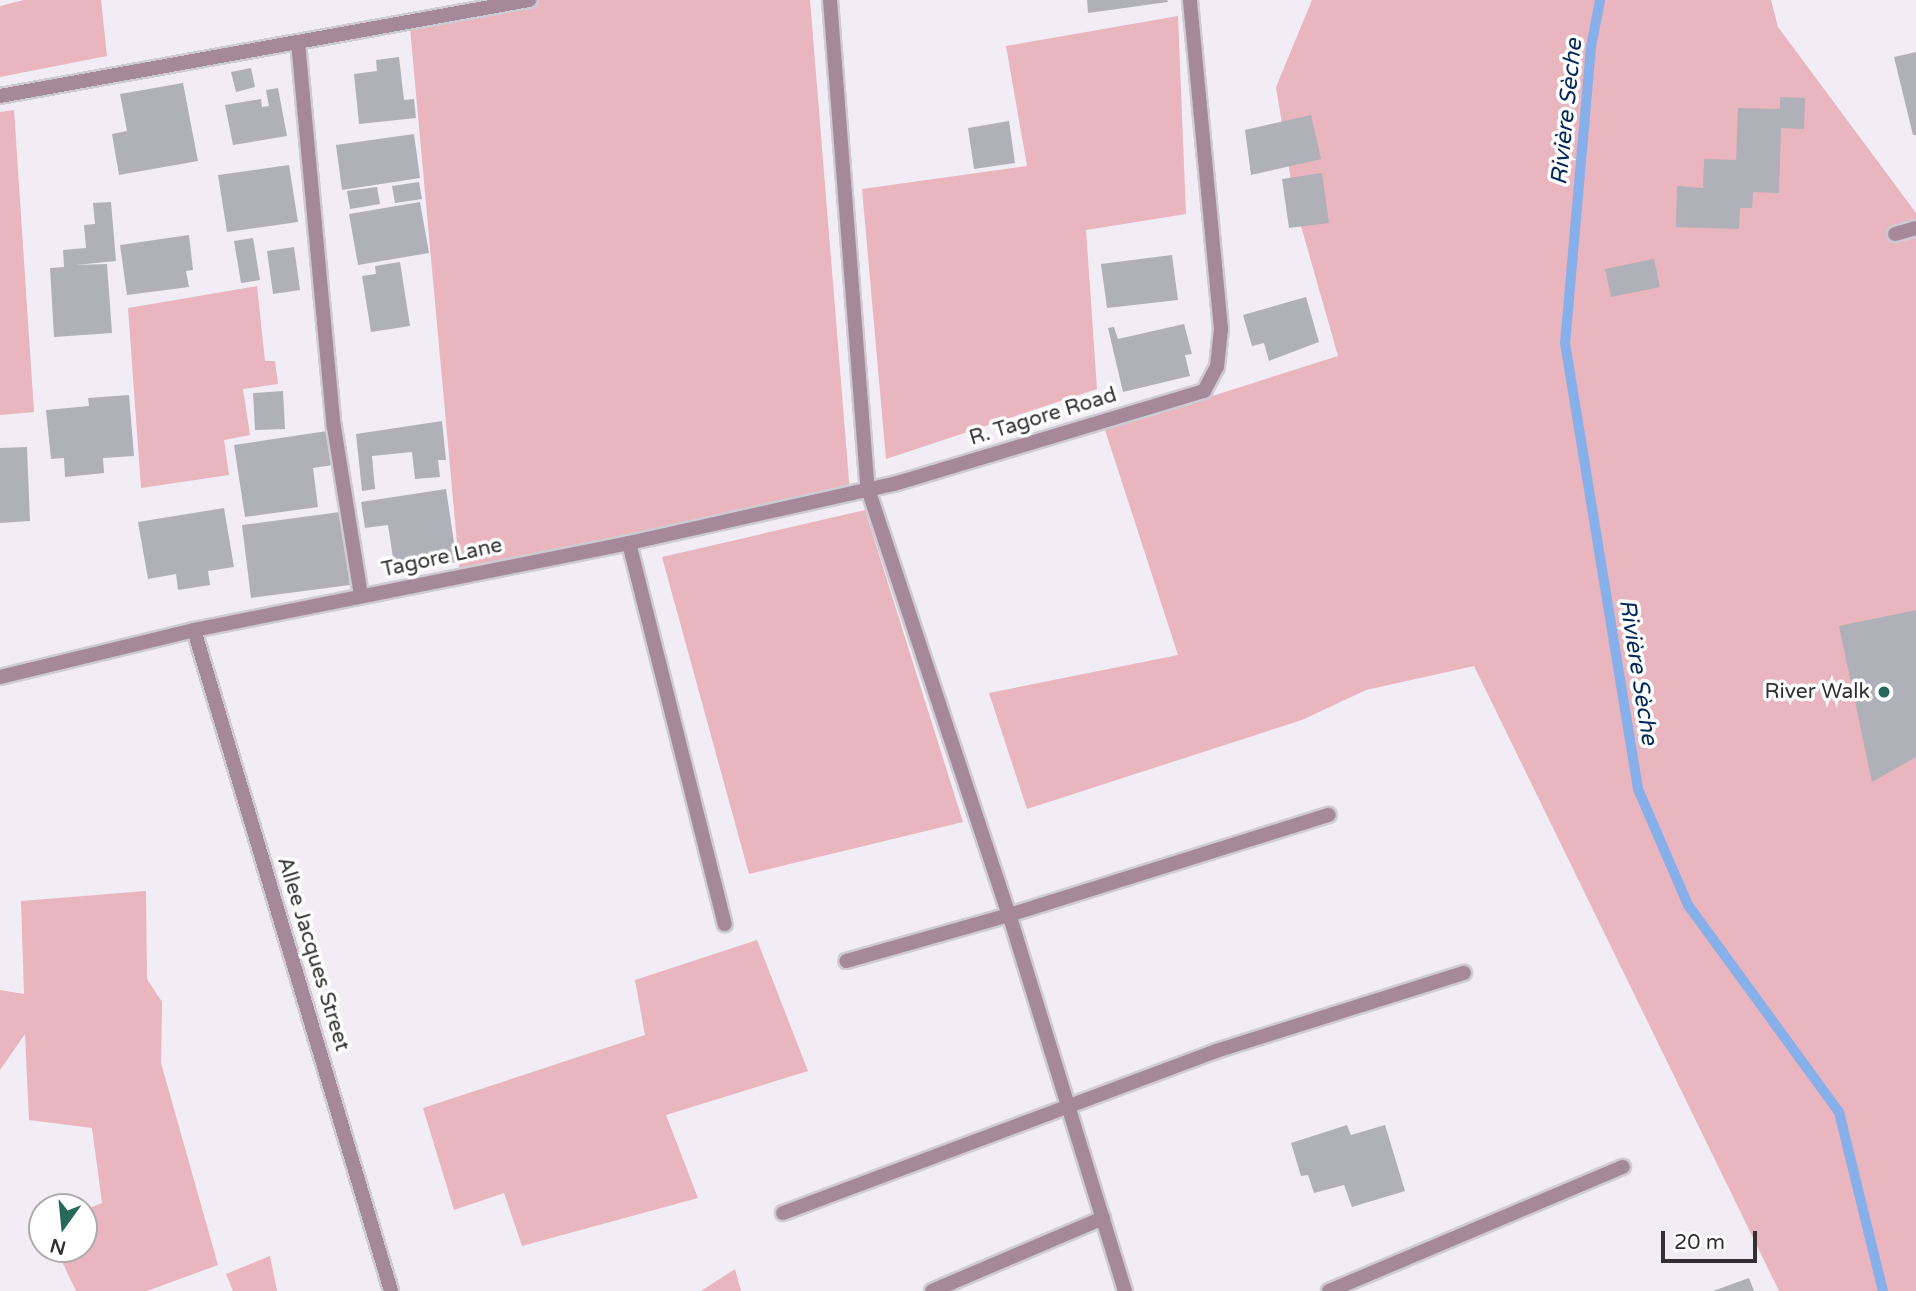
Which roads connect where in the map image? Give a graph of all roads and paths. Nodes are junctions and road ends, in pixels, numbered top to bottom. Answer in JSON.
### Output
{"nodes":[{"id":1,"x":529,"y":0,"type":"edge"},
{"id":2,"x":830,"y":0,"type":"edge"},
{"id":3,"x":1190,"y":0,"type":"edge"},
{"id":4,"x":298,"y":42,"type":"junction"},
{"id":5,"x":0,"y":96,"type":"edge"},
{"id":6,"x":1916,"y":228,"type":"edge"},
{"id":7,"x":1895,"y":234,"type":"dead end"},
{"id":8,"x":894,"y":484,"type":"joint"},
{"id":9,"x":868,"y":489,"type":"junction"},
{"id":10,"x":629,"y":543,"type":"junction"},
{"id":11,"x":362,"y":596,"type":"junction"},
{"id":12,"x":194,"y":630,"type":"junction"},
{"id":13,"x":0,"y":677,"type":"edge"},
{"id":14,"x":1329,"y":815,"type":"dead end"},
{"id":15,"x":1009,"y":915,"type":"junction"},
{"id":16,"x":725,"y":924,"type":"dead end"},
{"id":17,"x":846,"y":961,"type":"dead end"},
{"id":18,"x":1464,"y":973,"type":"dead end"},
{"id":19,"x":1068,"y":1105,"type":"junction"},
{"id":20,"x":1623,"y":1167,"type":"dead end"},
{"id":21,"x":783,"y":1213,"type":"dead end"},
{"id":22,"x":1103,"y":1218,"type":"junction"},
{"id":23,"x":391,"y":1291,"type":"edge"},
{"id":24,"x":932,"y":1291,"type":"edge"},
{"id":25,"x":1125,"y":1291,"type":"edge"},
{"id":26,"x":1329,"y":1291,"type":"edge"}],
"edges":[{"from":1,"to":4,"type":"street"},
{"from":2,"to":9,"type":"street"},
{"from":3,"to":8,"type":"street","name":"R. Tagore Road"},
{"from":4,"to":5,"type":"street"},
{"from":4,"to":11,"type":"street"},
{"from":6,"to":7,"type":"street"},
{"from":8,"to":9,"type":"street","name":"Tagore Lane"},
{"from":9,"to":10,"type":"street","name":"Tagore Lane"},
{"from":9,"to":15,"type":"street"},
{"from":10,"to":11,"type":"street","name":"Tagore Lane"},
{"from":10,"to":16,"type":"street"},
{"from":11,"to":12,"type":"street","name":"Tagore Lane"},
{"from":12,"to":13,"type":"street","name":"Tagore Lane"},
{"from":12,"to":23,"type":"street","name":"Allee Jacques Street"},
{"from":14,"to":15,"type":"street"},
{"from":15,"to":17,"type":"street"},
{"from":15,"to":19,"type":"street"},
{"from":18,"to":19,"type":"street"},
{"from":19,"to":21,"type":"street"},
{"from":19,"to":22,"type":"street"},
{"from":20,"to":26,"type":"street"},
{"from":22,"to":24,"type":"street"},
{"from":22,"to":25,"type":"street"}]}
